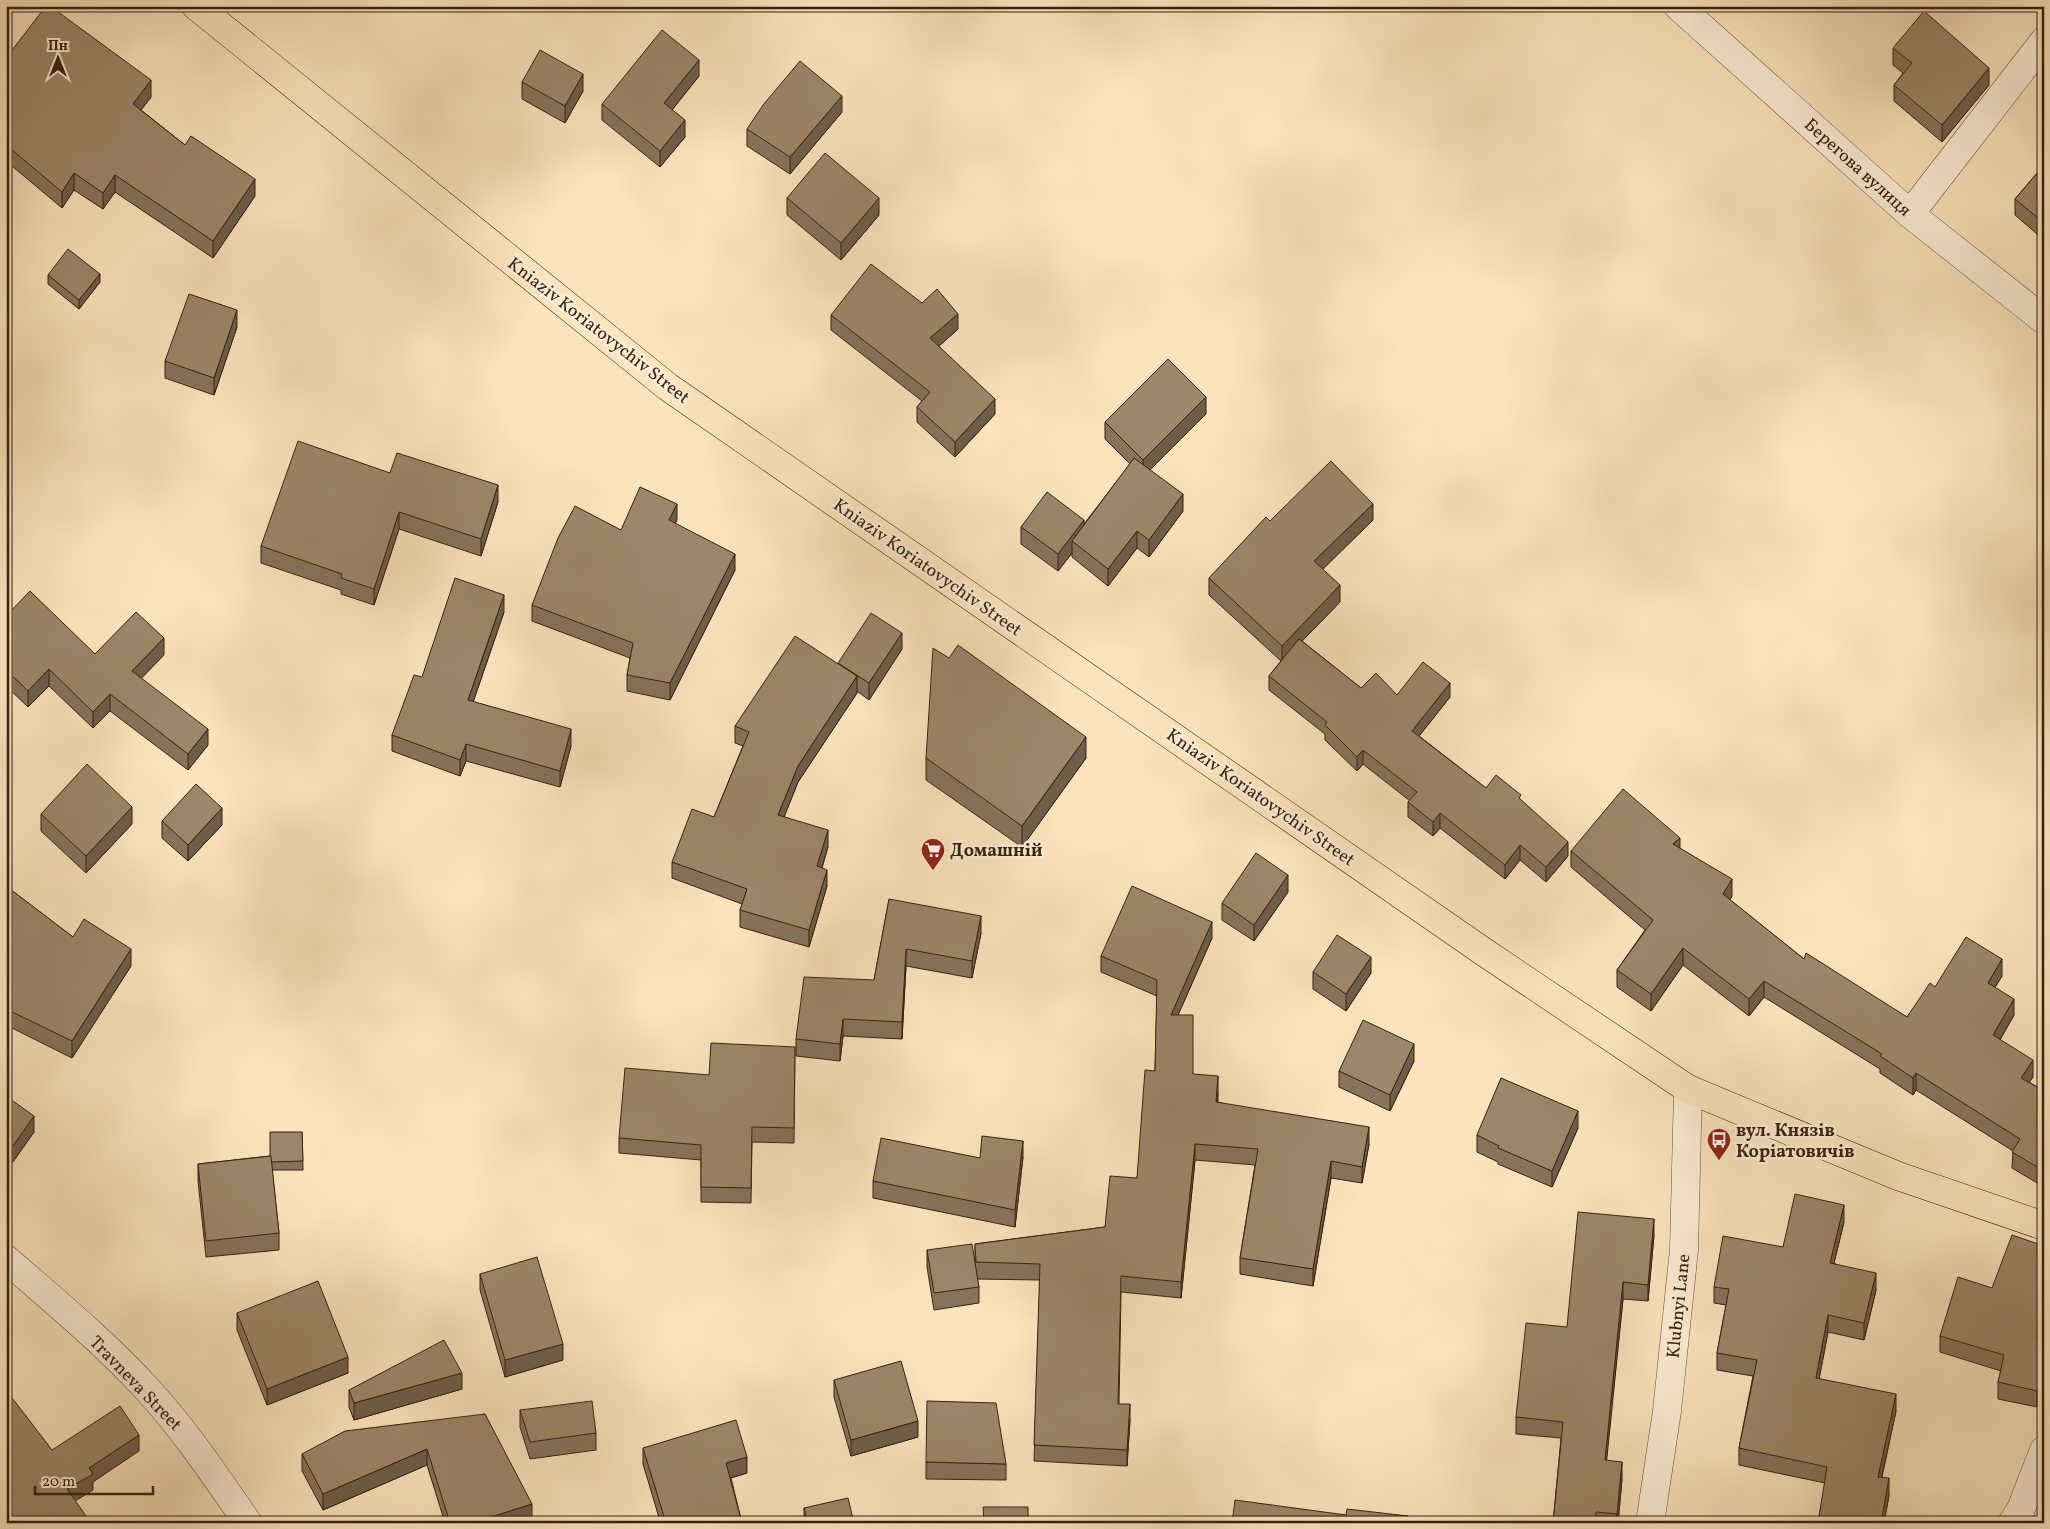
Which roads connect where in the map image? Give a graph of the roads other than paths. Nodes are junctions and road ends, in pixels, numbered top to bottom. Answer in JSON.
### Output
{"nodes":[{"id":1,"x":196,"y":6,"type":"edge"},
{"id":2,"x":1678,"y":6,"type":"edge"},
{"id":3,"x":2044,"y":41,"type":"edge"},
{"id":4,"x":1910,"y":214,"type":"junction"},
{"id":5,"x":2044,"y":320,"type":"edge"},
{"id":6,"x":1688,"y":1088,"type":"junction"},
{"id":7,"x":2044,"y":1226,"type":"edge"},
{"id":8,"x":6,"y":1259,"type":"edge"},
{"id":9,"x":2044,"y":1450,"type":"edge"},
{"id":10,"x":248,"y":1523,"type":"edge"},
{"id":11,"x":1650,"y":1523,"type":"edge"},
{"id":12,"x":2012,"y":1523,"type":"edge"}],
"edges":[{"from":1,"to":6,"type":"main road","name":"Kniaziv Koriatovychiv Street"},
{"from":2,"to":4,"type":"street","name":"Берегова вулиця"},
{"from":3,"to":4,"type":"street"},
{"from":4,"to":5,"type":"street","name":"Берегова вулиця"},
{"from":6,"to":7,"type":"main road","name":"Kniaziv Koriatovychiv Street"},
{"from":6,"to":11,"type":"street","name":"Klubnyi Lane"},
{"from":8,"to":10,"type":"street","name":"Travneva Street"},
{"from":9,"to":12,"type":"street"}]}
